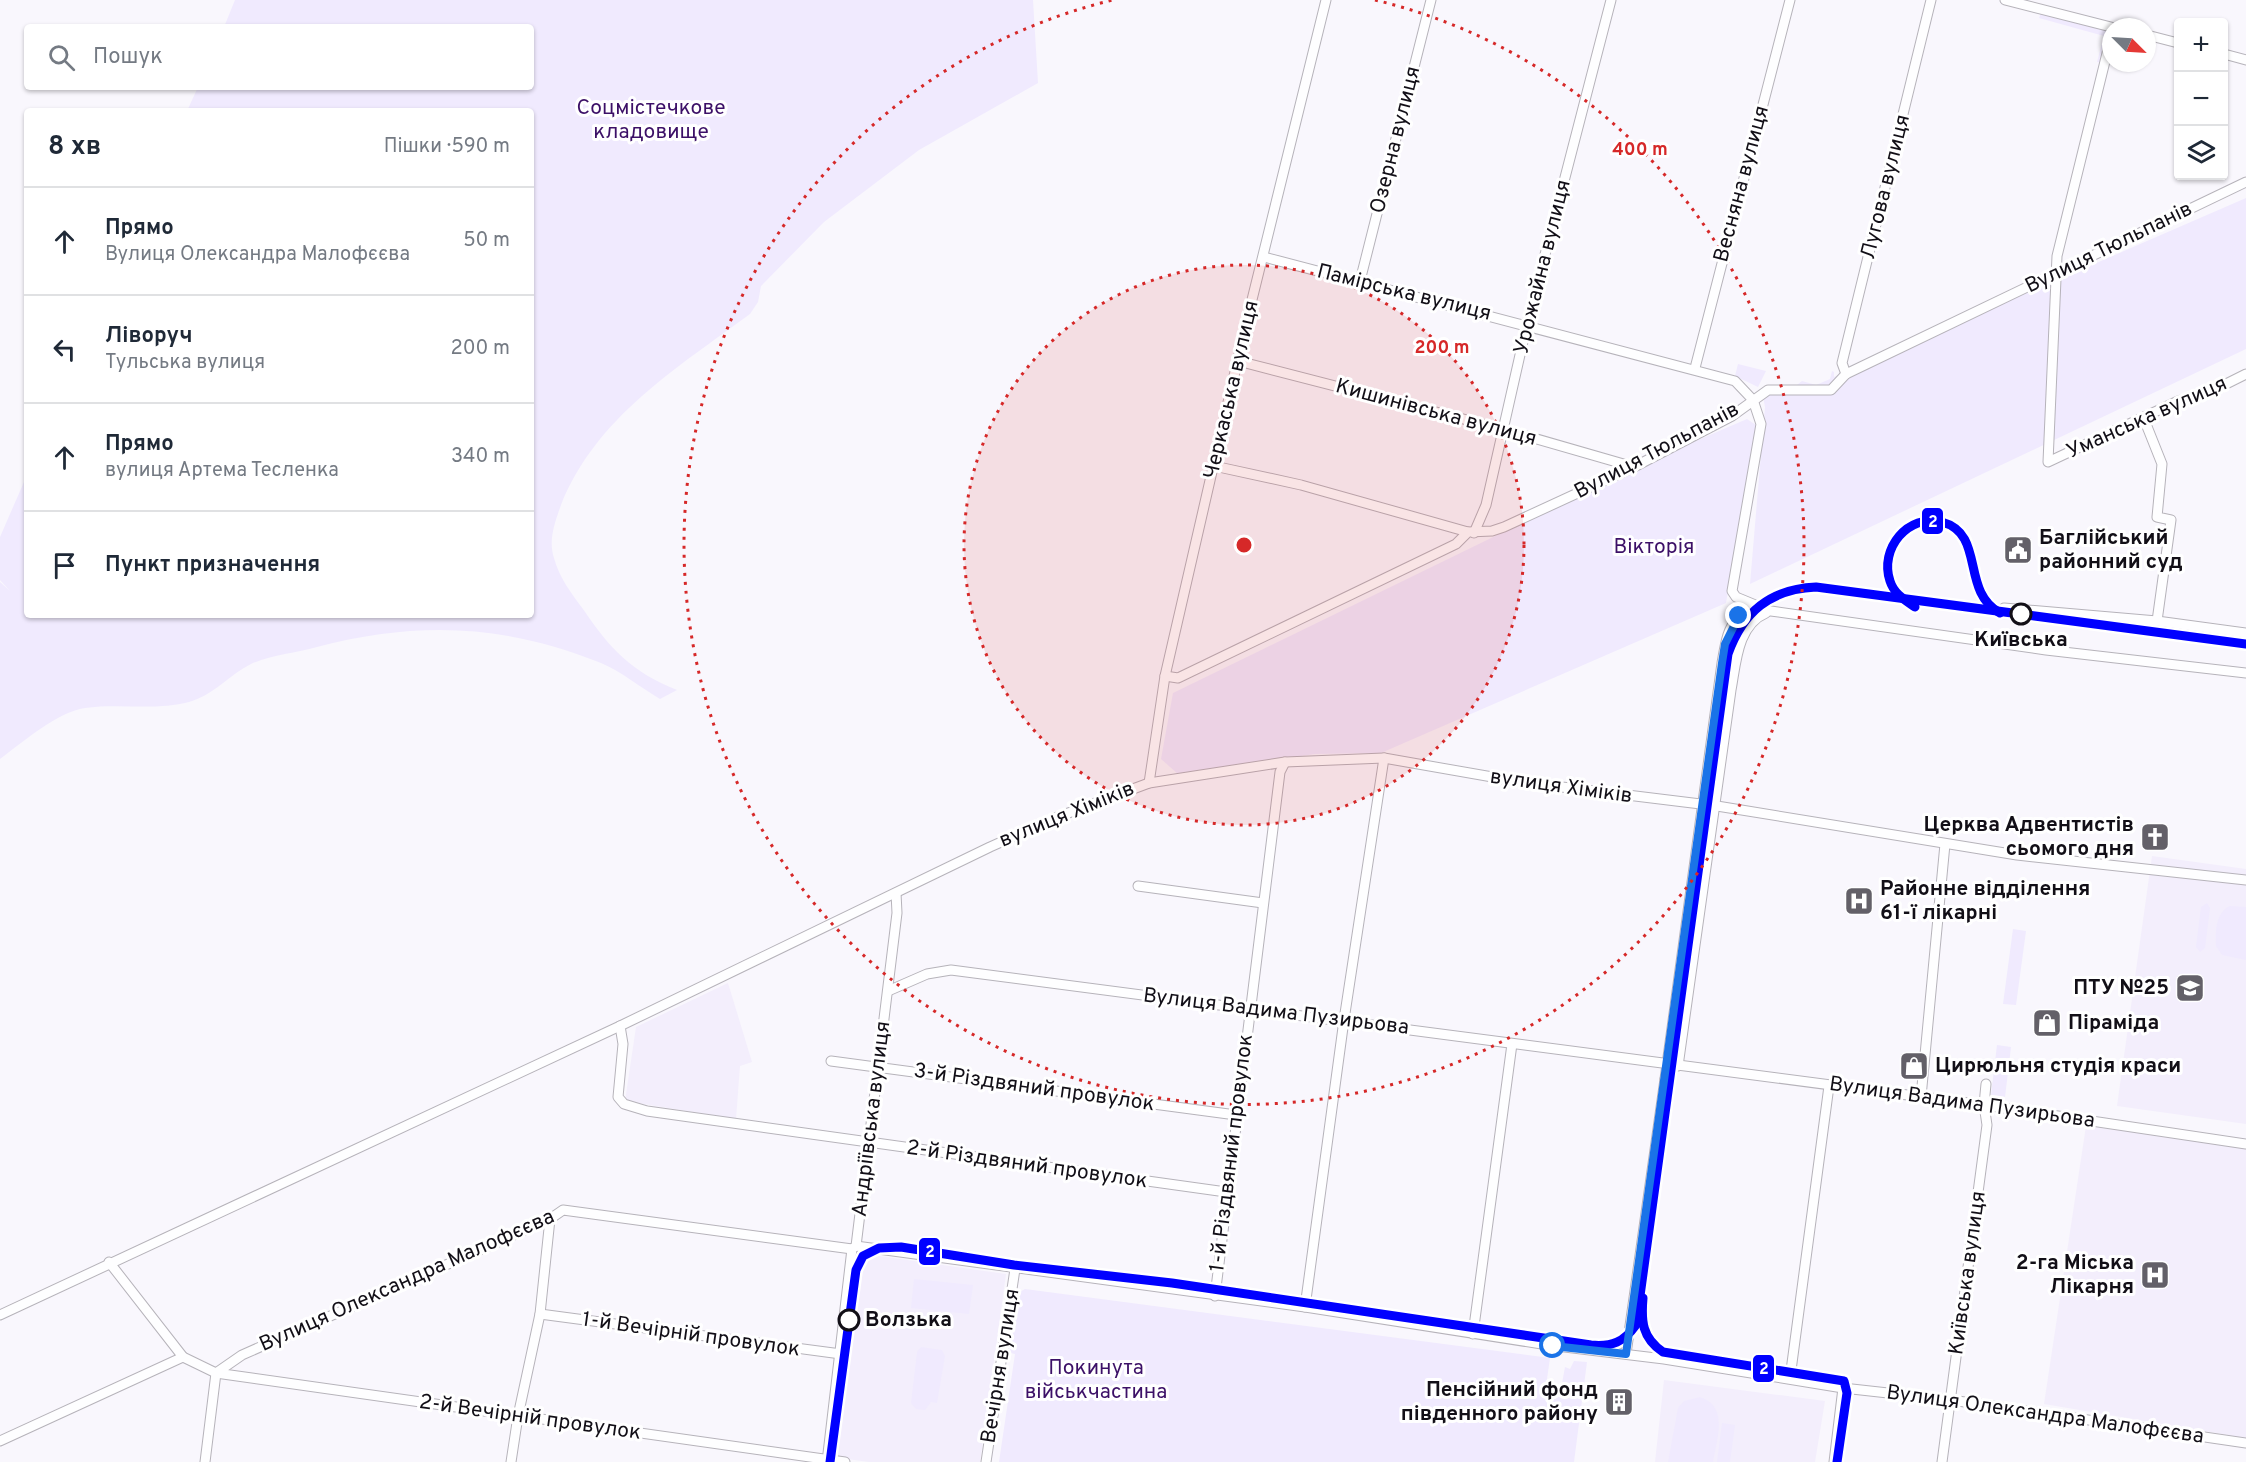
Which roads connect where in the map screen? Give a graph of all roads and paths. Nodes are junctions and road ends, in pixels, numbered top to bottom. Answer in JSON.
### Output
{"nodes":[{"id":1,"x":1326,"y":0,"type":"edge"},
{"id":2,"x":1431,"y":0,"type":"edge"},
{"id":3,"x":1611,"y":0,"type":"edge"},
{"id":4,"x":1790,"y":0,"type":"edge"},
{"id":5,"x":1931,"y":0,"type":"edge"},
{"id":6,"x":2005,"y":0,"type":"edge"},
{"id":7,"x":2102,"y":25,"type":"edge"},
{"id":8,"x":2156,"y":37,"type":"edge"},
{"id":9,"x":2174,"y":42,"type":"edge"},
{"id":10,"x":2228,"y":55,"type":"edge"},
{"id":11,"x":2246,"y":60,"type":"edge"},
{"id":12,"x":2102,"y":72,"type":"edge"},
{"id":13,"x":2246,"y":182,"type":"edge"},
{"id":14,"x":1264,"y":257,"type":"junction"},
{"id":15,"x":2056,"y":274,"type":"junction"},
{"id":16,"x":1360,"y":281,"type":"junction"},
{"id":17,"x":1527,"y":324,"type":"junction"},
{"id":18,"x":1238,"y":361,"type":"junction"},
{"id":19,"x":1695,"y":368,"type":"junction"},
{"id":20,"x":1846,"y":374,"type":"junction"},
{"id":21,"x":2246,"y":374,"type":"edge"},
{"id":22,"x":1751,"y":397,"type":"junction"},
{"id":23,"x":2145,"y":419,"type":"junction"},
{"id":24,"x":1502,"y":429,"type":"junction"},
{"id":25,"x":1215,"y":466,"type":"junction"},
{"id":26,"x":1634,"y":467,"type":"junction"},
{"id":27,"x":1471,"y":532,"type":"junction"},
{"id":28,"x":2004,"y":608,"type":"dead end"},
{"id":29,"x":1771,"y":611,"type":"junction"},
{"id":30,"x":2157,"y":621,"type":"junction"},
{"id":31,"x":2246,"y":633,"type":"edge"},
{"id":32,"x":2246,"y":673,"type":"edge"},
{"id":33,"x":1165,"y":676,"type":"junction"},
{"id":34,"x":1384,"y":758,"type":"junction"},
{"id":35,"x":1285,"y":762,"type":"junction"},
{"id":36,"x":1149,"y":783,"type":"junction"},
{"id":37,"x":1703,"y":805,"type":"junction"},
{"id":38,"x":1716,"y":806,"type":"junction"},
{"id":39,"x":1946,"y":844,"type":"junction"},
{"id":40,"x":2246,"y":880,"type":"edge"},
{"id":41,"x":1138,"y":886,"type":"dead end"},
{"id":42,"x":896,"y":893,"type":"junction"},
{"id":43,"x":1263,"y":903,"type":"junction"},
{"id":44,"x":888,"y":992,"type":"junction"},
{"id":45,"x":1249,"y":1010,"type":"junction"},
{"id":46,"x":1344,"y":1020,"type":"junction"},
{"id":47,"x":620,"y":1026,"type":"junction"},
{"id":48,"x":1512,"y":1044,"type":"junction"},
{"id":49,"x":831,"y":1061,"type":"dead end"},
{"id":50,"x":1668,"y":1065,"type":"junction"},
{"id":51,"x":1678,"y":1066,"type":"junction"},
{"id":52,"x":879,"y":1067,"type":"junction"},
{"id":53,"x":1665,"y":1079,"type":"junction"},
{"id":54,"x":1986,"y":1084,"type":"dead end"},
{"id":55,"x":1829,"y":1086,"type":"junction"},
{"id":56,"x":1921,"y":1097,"type":"junction"},
{"id":57,"x":1984,"y":1105,"type":"junction"},
{"id":58,"x":1236,"y":1115,"type":"junction"},
{"id":59,"x":868,"y":1142,"type":"junction"},
{"id":60,"x":2246,"y":1144,"type":"edge"},
{"id":61,"x":1226,"y":1191,"type":"junction"},
{"id":62,"x":550,"y":1219,"type":"junction"},
{"id":63,"x":854,"y":1248,"type":"junction"},
{"id":64,"x":109,"y":1262,"type":"junction"},
{"id":65,"x":1016,"y":1269,"type":"junction"},
{"id":66,"x":1215,"y":1296,"type":"junction"},
{"id":67,"x":1305,"y":1307,"type":"junction"},
{"id":68,"x":540,"y":1314,"type":"junction"},
{"id":69,"x":0,"y":1315,"type":"edge"},
{"id":70,"x":1473,"y":1334,"type":"junction"},
{"id":71,"x":841,"y":1354,"type":"junction"},
{"id":72,"x":1626,"y":1354,"type":"junction"},
{"id":73,"x":183,"y":1357,"type":"junction"},
{"id":74,"x":216,"y":1373,"type":"junction"},
{"id":75,"x":1790,"y":1378,"type":"junction"},
{"id":76,"x":1843,"y":1388,"type":"junction"},
{"id":77,"x":1951,"y":1400,"type":"junction"},
{"id":78,"x":518,"y":1416,"type":"junction"},
{"id":79,"x":0,"y":1441,"type":"edge"},
{"id":80,"x":2246,"y":1443,"type":"edge"},
{"id":81,"x":827,"y":1461,"type":"edge"},
{"id":82,"x":205,"y":1462,"type":"edge"},
{"id":83,"x":511,"y":1462,"type":"edge"},
{"id":84,"x":845,"y":1462,"type":"edge"},
{"id":85,"x":986,"y":1462,"type":"edge"},
{"id":86,"x":1834,"y":1462,"type":"edge"},
{"id":87,"x":1942,"y":1462,"type":"edge"}],
"edges":[{"from":1,"to":14,"type":"street","name":"Черкаська вулиця"},
{"from":2,"to":16,"type":"street","name":"Озерна вулиця"},
{"from":3,"to":17,"type":"street","name":"Урожайна вулиця"},
{"from":4,"to":19,"type":"street","name":"Весняна вулиця"},
{"from":5,"to":20,"type":"street","name":"Лугова вулиця"},
{"from":6,"to":7,"type":"street"},
{"from":8,"to":9,"type":"street"},
{"from":10,"to":11,"type":"street"},
{"from":12,"to":15,"type":"street"},
{"from":13,"to":15,"type":"street","name":"Вулиця Тюльпанів"},
{"from":14,"to":16,"type":"street","name":"Памірська вулиця"},
{"from":14,"to":18,"type":"street","name":"Черкаська вулиця"},
{"from":15,"to":20,"type":"street","name":"Вулиця Тюльпанів"},
{"from":15,"to":23,"type":"street","name":"Уманська вулиця"},
{"from":16,"to":17,"type":"street","name":"Памірська вулиця"},
{"from":17,"to":19,"type":"street","name":"Памірська вулиця"},
{"from":17,"to":24,"type":"street","name":"Урожайна вулиця"},
{"from":18,"to":24,"type":"street","name":"Кишинівська вулиця"},
{"from":18,"to":25,"type":"street","name":"Черкаська вулиця"},
{"from":19,"to":22,"type":"street","name":"Памірська вулиця"},
{"from":20,"to":22,"type":"street","name":"Вулиця Тюльпанів"},
{"from":21,"to":23,"type":"street","name":"Уманська вулиця"},
{"from":22,"to":26,"type":"street","name":"Вулиця Тюльпанів"},
{"from":22,"to":29,"type":"street"},
{"from":23,"to":30,"type":"street"},
{"from":24,"to":26,"type":"street","name":"Кишинівська вулиця"},
{"from":24,"to":27,"type":"street","name":"Урожайна вулиця"},
{"from":25,"to":27,"type":"street"},
{"from":25,"to":33,"type":"street","name":"Черкаська вулиця"},
{"from":26,"to":27,"type":"street","name":"Вулиця Тюльпанів"},
{"from":27,"to":33,"type":"street","name":"Вулиця Тюльпанів"},
{"from":28,"to":30,"type":"street"},
{"from":29,"to":32,"type":"street"},
{"from":29,"to":37,"type":"street"},
{"from":29,"to":38,"type":"street"},
{"from":30,"to":31,"type":"street"},
{"from":33,"to":36,"type":"street","name":"Черкаська вулиця"},
{"from":34,"to":35,"type":"street","name":"вулиця Хіміків"},
{"from":34,"to":37,"type":"street","name":"вулиця Хіміків"},
{"from":34,"to":46,"type":"street"},
{"from":35,"to":36,"type":"street","name":"вулиця Хіміків"},
{"from":35,"to":43,"type":"street","name":"1-й Різдвяний провулок"},
{"from":36,"to":42,"type":"street","name":"вулиця Хіміків"},
{"from":37,"to":38,"type":"street","name":"вулиця Хіміків"},
{"from":37,"to":50,"type":"street"},
{"from":38,"to":39,"type":"street","name":"вулиця Хіміків"},
{"from":38,"to":51,"type":"street"},
{"from":39,"to":40,"type":"street","name":"вулиця Хіміків"},
{"from":39,"to":56,"type":"street"},
{"from":41,"to":43,"type":"street"},
{"from":42,"to":44,"type":"street","name":"Андріївська вулиця"},
{"from":42,"to":47,"type":"street","name":"вулиця Хіміків"},
{"from":43,"to":45,"type":"street","name":"1-й Різдвяний провулок"},
{"from":44,"to":45,"type":"street","name":"Вулиця Вадима Пузирьова"},
{"from":44,"to":52,"type":"street","name":"Андріївська вулиця"},
{"from":45,"to":46,"type":"street","name":"Вулиця Вадима Пузирьова"},
{"from":45,"to":58,"type":"street","name":"1-й Різдвяний провулок"},
{"from":46,"to":48,"type":"street","name":"Вулиця Вадима Пузирьова"},
{"from":46,"to":67,"type":"street"},
{"from":47,"to":59,"type":"street","name":"2-й Різдвяний провулок"},
{"from":47,"to":64,"type":"street","name":"вулиця Хіміків"},
{"from":48,"to":50,"type":"street","name":"Вулиця Вадима Пузирьова"},
{"from":48,"to":70,"type":"street"},
{"from":49,"to":52,"type":"street","name":"3-й Різдвяний провулок"},
{"from":50,"to":51,"type":"street"},
{"from":50,"to":53,"type":"street"},
{"from":51,"to":53,"type":"street"},
{"from":51,"to":55,"type":"street","name":"Вулиця Вадима Пузирьова"},
{"from":52,"to":58,"type":"street","name":"3-й Різдвяний провулок"},
{"from":52,"to":59,"type":"street","name":"Андріївська вулиця"},
{"from":53,"to":72,"type":"street"},
{"from":54,"to":57,"type":"street","name":"Київська вулиця"},
{"from":55,"to":56,"type":"street","name":"Вулиця Вадима Пузирьова"},
{"from":55,"to":75,"type":"street"},
{"from":56,"to":57,"type":"street","name":"Вулиця Вадима Пузирьова"},
{"from":57,"to":60,"type":"street","name":"Вулиця Вадима Пузирьова"},
{"from":57,"to":77,"type":"street","name":"Київська вулиця"},
{"from":58,"to":61,"type":"street","name":"1-й Різдвяний провулок"},
{"from":59,"to":61,"type":"street","name":"2-й Різдвяний провулок"},
{"from":59,"to":63,"type":"street","name":"Андріївська вулиця"},
{"from":61,"to":66,"type":"street","name":"1-й Різдвяний провулок"},
{"from":62,"to":63,"type":"street","name":"Вулиця Олександра Малофєєва"},
{"from":62,"to":68,"type":"street"},
{"from":62,"to":74,"type":"street","name":"Вулиця Олександра Малофєєва"},
{"from":63,"to":65,"type":"street","name":"Вулиця Олександра Малофєєва"},
{"from":63,"to":71,"type":"street","name":"Андріївська вулиця"},
{"from":64,"to":69,"type":"street","name":"вулиця Хіміків"},
{"from":64,"to":73,"type":"street"},
{"from":65,"to":66,"type":"street","name":"Вулиця Олександра Малофєєва"},
{"from":65,"to":85,"type":"street","name":"Вечірня вулиця"},
{"from":66,"to":67,"type":"street","name":"Вулиця Олександра Малофєєва"},
{"from":67,"to":70,"type":"street","name":"Вулиця Олександра Малофєєва"},
{"from":68,"to":71,"type":"street","name":"1-й Вечірній провулок"},
{"from":68,"to":78,"type":"street"},
{"from":70,"to":72,"type":"street","name":"Вулиця Олександра Малофєєва"},
{"from":71,"to":81,"type":"street","name":"Андріївська вулиця"},
{"from":72,"to":75,"type":"street","name":"Вулиця Олександра Малофєєва"},
{"from":73,"to":74,"type":"street","name":"2-й Вечірній провулок"},
{"from":73,"to":79,"type":"street"},
{"from":74,"to":78,"type":"street","name":"2-й Вечірній провулок"},
{"from":74,"to":82,"type":"street"},
{"from":75,"to":76,"type":"street"},
{"from":76,"to":77,"type":"street","name":"Вулиця Олександра Малофєєва"},
{"from":76,"to":86,"type":"street"},
{"from":77,"to":80,"type":"street","name":"Вулиця Олександра Малофєєва"},
{"from":77,"to":87,"type":"street","name":"Київська вулиця"},
{"from":78,"to":81,"type":"street","name":"2-й Вечірній провулок"},
{"from":78,"to":83,"type":"street"},
{"from":81,"to":84,"type":"street","name":"2-й Вечірній провулок"}]}
